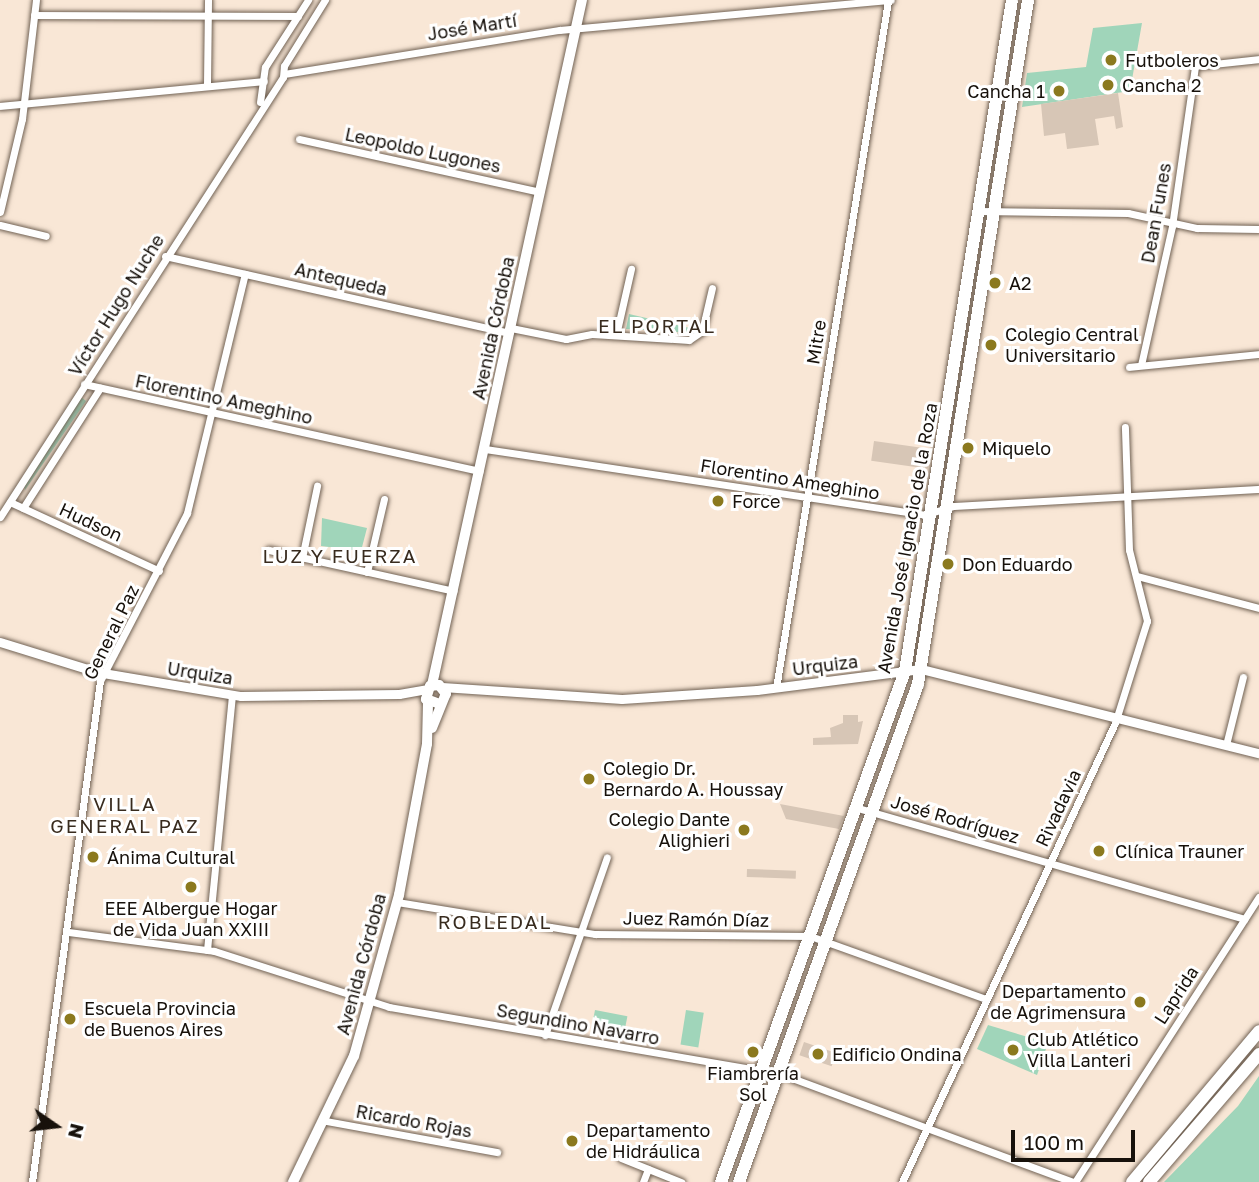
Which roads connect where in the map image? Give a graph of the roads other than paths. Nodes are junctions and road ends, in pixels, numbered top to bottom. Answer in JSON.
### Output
{"nodes":[{"id":1,"x":36,"y":0,"type":"edge"},
{"id":2,"x":208,"y":0,"type":"edge"},
{"id":3,"x":308,"y":0,"type":"edge"},
{"id":4,"x":325,"y":0,"type":"edge"},
{"id":5,"x":582,"y":0,"type":"edge"},
{"id":6,"x":890,"y":0,"type":"edge"},
{"id":7,"x":1012,"y":0,"type":"edge"},
{"id":8,"x":1028,"y":0,"type":"edge"},
{"id":9,"x":34,"y":15,"type":"junction"},
{"id":10,"x":208,"y":15,"type":"junction"},
{"id":11,"x":298,"y":16,"type":"junction"},
{"id":12,"x":575,"y":29,"type":"junction"},
{"id":13,"x":1259,"y":59,"type":"edge"},
{"id":14,"x":269,"y":62,"type":"junction"},
{"id":15,"x":284,"y":69,"type":"junction"},
{"id":16,"x":263,"y":72,"type":"junction"},
{"id":17,"x":242,"y":80,"type":"junction"},
{"id":18,"x":264,"y":81,"type":"junction"},
{"id":19,"x":278,"y":82,"type":"junction"},
{"id":20,"x":207,"y":84,"type":"junction"},
{"id":21,"x":0,"y":106,"type":"edge"},
{"id":22,"x":23,"y":106,"type":"junction"},
{"id":23,"x":258,"y":109,"type":"junction"},
{"id":24,"x":299,"y":139,"type":"dead end"},
{"id":25,"x":540,"y":192,"type":"junction"},
{"id":26,"x":979,"y":211,"type":"junction"},
{"id":27,"x":0,"y":212,"type":"edge"},
{"id":28,"x":994,"y":212,"type":"junction"},
{"id":29,"x":1173,"y":222,"type":"junction"},
{"id":30,"x":0,"y":225,"type":"edge"},
{"id":31,"x":1259,"y":229,"type":"edge"},
{"id":32,"x":46,"y":236,"type":"dead end"},
{"id":33,"x":165,"y":256,"type":"junction"},
{"id":34,"x":631,"y":269,"type":"dead end"},
{"id":35,"x":245,"y":274,"type":"junction"},
{"id":36,"x":712,"y":288,"type":"dead end"},
{"id":37,"x":510,"y":331,"type":"junction"},
{"id":38,"x":616,"y":335,"type":"junction"},
{"id":39,"x":1259,"y":354,"type":"edge"},
{"id":40,"x":1141,"y":365,"type":"junction"},
{"id":41,"x":1129,"y":367,"type":"dead end"},
{"id":42,"x":84,"y":384,"type":"junction"},
{"id":43,"x":100,"y":388,"type":"junction"},
{"id":44,"x":212,"y":412,"type":"junction"},
{"id":45,"x":1125,"y":427,"type":"dead end"},
{"id":46,"x":485,"y":449,"type":"junction"},
{"id":47,"x":480,"y":471,"type":"junction"},
{"id":48,"x":317,"y":486,"type":"dead end"},
{"id":49,"x":1259,"y":489,"type":"edge"},
{"id":50,"x":807,"y":496,"type":"junction"},
{"id":51,"x":1127,"y":496,"type":"junction"},
{"id":52,"x":384,"y":499,"type":"dead end"},
{"id":53,"x":10,"y":502,"type":"junction"},
{"id":54,"x":23,"y":508,"type":"junction"},
{"id":55,"x":946,"y":509,"type":"junction"},
{"id":56,"x":930,"y":513,"type":"junction"},
{"id":57,"x":0,"y":517,"type":"edge"},
{"id":58,"x":270,"y":550,"type":"dead end"},
{"id":59,"x":302,"y":558,"type":"junction"},
{"id":60,"x":159,"y":571,"type":"junction"},
{"id":61,"x":367,"y":572,"type":"junction"},
{"id":62,"x":1137,"y":576,"type":"junction"},
{"id":63,"x":454,"y":591,"type":"junction"},
{"id":64,"x":1259,"y":608,"type":"edge"},
{"id":65,"x":0,"y":642,"type":"edge"},
{"id":66,"x":920,"y":669,"type":"junction"},
{"id":67,"x":905,"y":671,"type":"junction"},
{"id":68,"x":105,"y":673,"type":"junction"},
{"id":69,"x":1242,"y":677,"type":"dead end"},
{"id":70,"x":776,"y":688,"type":"junction"},
{"id":71,"x":435,"y":694,"type":"junction"},
{"id":72,"x":233,"y":695,"type":"junction"},
{"id":73,"x":1116,"y":718,"type":"junction"},
{"id":74,"x":898,"y":740,"type":"junction"},
{"id":75,"x":1226,"y":745,"type":"junction"},
{"id":76,"x":1259,"y":753,"type":"edge"},
{"id":77,"x":858,"y":808,"type":"junction"},
{"id":78,"x":873,"y":812,"type":"junction"},
{"id":79,"x":607,"y":857,"type":"dead end"},
{"id":80,"x":1050,"y":863,"type":"junction"},
{"id":81,"x":1259,"y":897,"type":"edge"},
{"id":82,"x":397,"y":902,"type":"junction"},
{"id":83,"x":1244,"y":919,"type":"junction"},
{"id":84,"x":581,"y":931,"type":"junction"},
{"id":85,"x":68,"y":932,"type":"junction"},
{"id":86,"x":813,"y":937,"type":"junction"},
{"id":87,"x":827,"y":942,"type":"junction"},
{"id":88,"x":207,"y":950,"type":"junction"},
{"id":89,"x":807,"y":998,"type":"junction"},
{"id":90,"x":986,"y":999,"type":"junction"},
{"id":91,"x":370,"y":1000,"type":"junction"},
{"id":92,"x":787,"y":1011,"type":"junction"},
{"id":93,"x":1259,"y":1031,"type":"edge"},
{"id":94,"x":545,"y":1035,"type":"junction"},
{"id":95,"x":1259,"y":1054,"type":"edge"},
{"id":96,"x":765,"y":1072,"type":"junction"},
{"id":97,"x":781,"y":1074,"type":"junction"},
{"id":98,"x":326,"y":1121,"type":"junction"},
{"id":99,"x":927,"y":1128,"type":"junction"},
{"id":100,"x":497,"y":1152,"type":"dead end"},
{"id":101,"x":621,"y":1158,"type":"dead end"},
{"id":102,"x":648,"y":1169,"type":"junction"},
{"id":103,"x":297,"y":1181,"type":"edge"},
{"id":104,"x":32,"y":1182,"type":"edge"},
{"id":105,"x":643,"y":1182,"type":"edge"},
{"id":106,"x":681,"y":1182,"type":"edge"},
{"id":107,"x":721,"y":1182,"type":"edge"},
{"id":108,"x":739,"y":1182,"type":"edge"},
{"id":109,"x":902,"y":1182,"type":"edge"},
{"id":110,"x":1074,"y":1182,"type":"edge"},
{"id":111,"x":1132,"y":1182,"type":"edge"},
{"id":112,"x":1149,"y":1182,"type":"edge"}],
"edges":[{"from":1,"to":9,"type":"street"},
{"from":2,"to":10,"type":"street"},
{"from":3,"to":11,"type":"street"},
{"from":4,"to":15,"type":"street"},
{"from":5,"to":12,"type":"main road","name":"Avenida Córdoba"},
{"from":6,"to":12,"type":"street","name":"José Martí"},
{"from":6,"to":50,"type":"street","name":"Mitre"},
{"from":7,"to":26,"type":"main road","name":"Avenida José Ignacio de la Roza"},
{"from":8,"to":28,"type":"main road","name":"Avenida José Ignacio de la Roza"},
{"from":9,"to":10,"type":"street"},
{"from":9,"to":22,"type":"street"},
{"from":10,"to":11,"type":"street"},
{"from":10,"to":20,"type":"street"},
{"from":11,"to":14,"type":"street"},
{"from":12,"to":15,"type":"street","name":"José Martí"},
{"from":12,"to":25,"type":"main road","name":"Avenida Córdoba"},
{"from":13,"to":29,"type":"street","name":"Dean Funes"},
{"from":14,"to":15,"type":"street","name":"José Martí"},
{"from":14,"to":16,"type":"street"},
{"from":15,"to":19,"type":"street","name":"Víctor Hugo Nuche"},
{"from":16,"to":17,"type":"street"},
{"from":16,"to":18,"type":"street","name":"Víctor Hugo Nuche"},
{"from":17,"to":18,"type":"street"},
{"from":17,"to":20,"type":"street"},
{"from":18,"to":19,"type":"street"},
{"from":18,"to":23,"type":"street","name":"Víctor Hugo Nuche"},
{"from":19,"to":23,"type":"street","name":"Víctor Hugo Nuche"},
{"from":20,"to":22,"type":"street"},
{"from":21,"to":22,"type":"street"},
{"from":22,"to":27,"type":"street"},
{"from":23,"to":33,"type":"street","name":"Víctor Hugo Nuche"},
{"from":24,"to":25,"type":"street","name":"Leopoldo Lugones"},
{"from":25,"to":37,"type":"main road","name":"Avenida Córdoba"},
{"from":26,"to":28,"type":"street"},
{"from":26,"to":56,"type":"main road","name":"Avenida José Ignacio de la Roza"},
{"from":28,"to":29,"type":"street"},
{"from":28,"to":55,"type":"main road","name":"Avenida José Ignacio de la Roza"},
{"from":29,"to":31,"type":"street"},
{"from":29,"to":40,"type":"street","name":"Dean Funes"},
{"from":30,"to":32,"type":"street"},
{"from":33,"to":35,"type":"street","name":"Antequeda"},
{"from":33,"to":42,"type":"street","name":"Víctor Hugo Nuche"},
{"from":34,"to":38,"type":"street"},
{"from":35,"to":37,"type":"street","name":"Antequeda"},
{"from":35,"to":44,"type":"street","name":"General Paz"},
{"from":36,"to":38,"type":"street","name":"Antequeda"},
{"from":37,"to":38,"type":"street","name":"Antequeda"},
{"from":37,"to":46,"type":"main road","name":"Avenida Córdoba"},
{"from":39,"to":40,"type":"street"},
{"from":40,"to":41,"type":"street"},
{"from":42,"to":43,"type":"street","name":"Florentino Ameghino"},
{"from":42,"to":53,"type":"street","name":"Víctor Hugo Nuche"},
{"from":43,"to":44,"type":"street","name":"Florentino Ameghino"},
{"from":43,"to":54,"type":"street","name":"Víctor Hugo Nuche"},
{"from":44,"to":47,"type":"street","name":"Florentino Ameghino"},
{"from":44,"to":60,"type":"street","name":"General Paz"},
{"from":45,"to":51,"type":"street","name":"Rivadavia"},
{"from":46,"to":47,"type":"main road","name":"Avenida Córdoba"},
{"from":46,"to":50,"type":"street","name":"Florentino Ameghino"},
{"from":47,"to":63,"type":"main road","name":"Avenida Córdoba"},
{"from":48,"to":59,"type":"street"},
{"from":49,"to":51,"type":"street","name":"Florentino Ameghino"},
{"from":50,"to":56,"type":"street","name":"Florentino Ameghino"},
{"from":50,"to":70,"type":"street","name":"Mitre"},
{"from":51,"to":55,"type":"street","name":"Florentino Ameghino"},
{"from":51,"to":62,"type":"street","name":"Rivadavia"},
{"from":52,"to":61,"type":"street"},
{"from":53,"to":54,"type":"street","name":"Hudson"},
{"from":53,"to":57,"type":"street","name":"Víctor Hugo Nuche"},
{"from":54,"to":60,"type":"street","name":"Hudson"},
{"from":55,"to":56,"type":"street","name":"Florentino Ameghino"},
{"from":55,"to":66,"type":"main road","name":"Avenida José Ignacio de la Roza"},
{"from":56,"to":67,"type":"main road","name":"Avenida José Ignacio de la Roza"},
{"from":58,"to":59,"type":"street"},
{"from":59,"to":61,"type":"street"},
{"from":60,"to":68,"type":"street","name":"General Paz"},
{"from":61,"to":63,"type":"street"},
{"from":62,"to":64,"type":"street"},
{"from":62,"to":73,"type":"street","name":"Rivadavia"},
{"from":63,"to":71,"type":"main road","name":"Avenida Córdoba"},
{"from":65,"to":68,"type":"street","name":"Urquiza"},
{"from":66,"to":67,"type":"street","name":"Urquiza"},
{"from":66,"to":73,"type":"street","name":"Urquiza"},
{"from":66,"to":74,"type":"main road","name":"Avenida José Ignacio de la Roza"},
{"from":67,"to":70,"type":"street","name":"Urquiza"},
{"from":67,"to":74,"type":"main road"},
{"from":67,"to":77,"type":"main road","name":"Avenida José Ignacio de la Roza"},
{"from":68,"to":72,"type":"street","name":"Urquiza"},
{"from":68,"to":85,"type":"street","name":"General Paz"},
{"from":69,"to":75,"type":"street"},
{"from":70,"to":71,"type":"street","name":"Urquiza"},
{"from":71,"to":72,"type":"street","name":"Urquiza"},
{"from":71,"to":82,"type":"main road","name":"Avenida Córdoba"},
{"from":72,"to":88,"type":"street"},
{"from":73,"to":75,"type":"street","name":"Urquiza"},
{"from":73,"to":80,"type":"street","name":"Rivadavia"},
{"from":74,"to":78,"type":"main road","name":"Avenida José Ignacio de la Roza"},
{"from":75,"to":76,"type":"street","name":"Urquiza"},
{"from":77,"to":78,"type":"street","name":"José Rodríguez"},
{"from":77,"to":86,"type":"main road","name":"Avenida José Ignacio de la Roza"},
{"from":78,"to":80,"type":"street","name":"José Rodríguez"},
{"from":78,"to":87,"type":"main road","name":"Avenida José Ignacio de la Roza"},
{"from":79,"to":84,"type":"street"},
{"from":80,"to":83,"type":"street","name":"José Rodríguez"},
{"from":80,"to":90,"type":"street","name":"Rivadavia"},
{"from":81,"to":83,"type":"street","name":"Laprida"},
{"from":82,"to":84,"type":"street","name":"Juez Ramón Díaz"},
{"from":82,"to":91,"type":"main road","name":"Avenida Córdoba"},
{"from":83,"to":110,"type":"street","name":"Laprida"},
{"from":84,"to":86,"type":"street","name":"Juez Ramón Díaz"},
{"from":84,"to":94,"type":"street"},
{"from":85,"to":88,"type":"street","name":"Segundino Navarro"},
{"from":85,"to":104,"type":"street","name":"General Paz"},
{"from":86,"to":87,"type":"street","name":"Juez Ramón Díaz"},
{"from":86,"to":89,"type":"main road"},
{"from":86,"to":92,"type":"main road","name":"Avenida José Ignacio de la Roza"},
{"from":87,"to":89,"type":"main road","name":"Avenida José Ignacio de la Roza"},
{"from":87,"to":90,"type":"street","name":"Juez Ramón Díaz"},
{"from":88,"to":91,"type":"street","name":"Segundino Navarro"},
{"from":89,"to":97,"type":"main road","name":"Avenida José Ignacio de la Roza"},
{"from":90,"to":99,"type":"street","name":"Rivadavia"},
{"from":91,"to":94,"type":"street","name":"Segundino Navarro"},
{"from":91,"to":98,"type":"main road","name":"Avenida Córdoba"},
{"from":92,"to":96,"type":"main road","name":"Avenida José Ignacio de la Roza"},
{"from":92,"to":97,"type":"main road"},
{"from":93,"to":111,"type":"main road"},
{"from":94,"to":96,"type":"street","name":"Segundino Navarro"},
{"from":95,"to":112,"type":"main road"},
{"from":96,"to":97,"type":"street","name":"Segundino Navarro"},
{"from":96,"to":107,"type":"main road","name":"Avenida José Ignacio de la Roza"},
{"from":97,"to":99,"type":"street","name":"Segundino Navarro"},
{"from":97,"to":108,"type":"main road","name":"Avenida José Ignacio de la Roza"},
{"from":98,"to":100,"type":"street","name":"Ricardo Rojas"},
{"from":98,"to":103,"type":"main road","name":"Avenida Córdoba"},
{"from":99,"to":109,"type":"street","name":"Rivadavia"},
{"from":99,"to":110,"type":"street","name":"Segundino Navarro"},
{"from":101,"to":102,"type":"street"},
{"from":102,"to":105,"type":"street"},
{"from":102,"to":106,"type":"street"}]}
